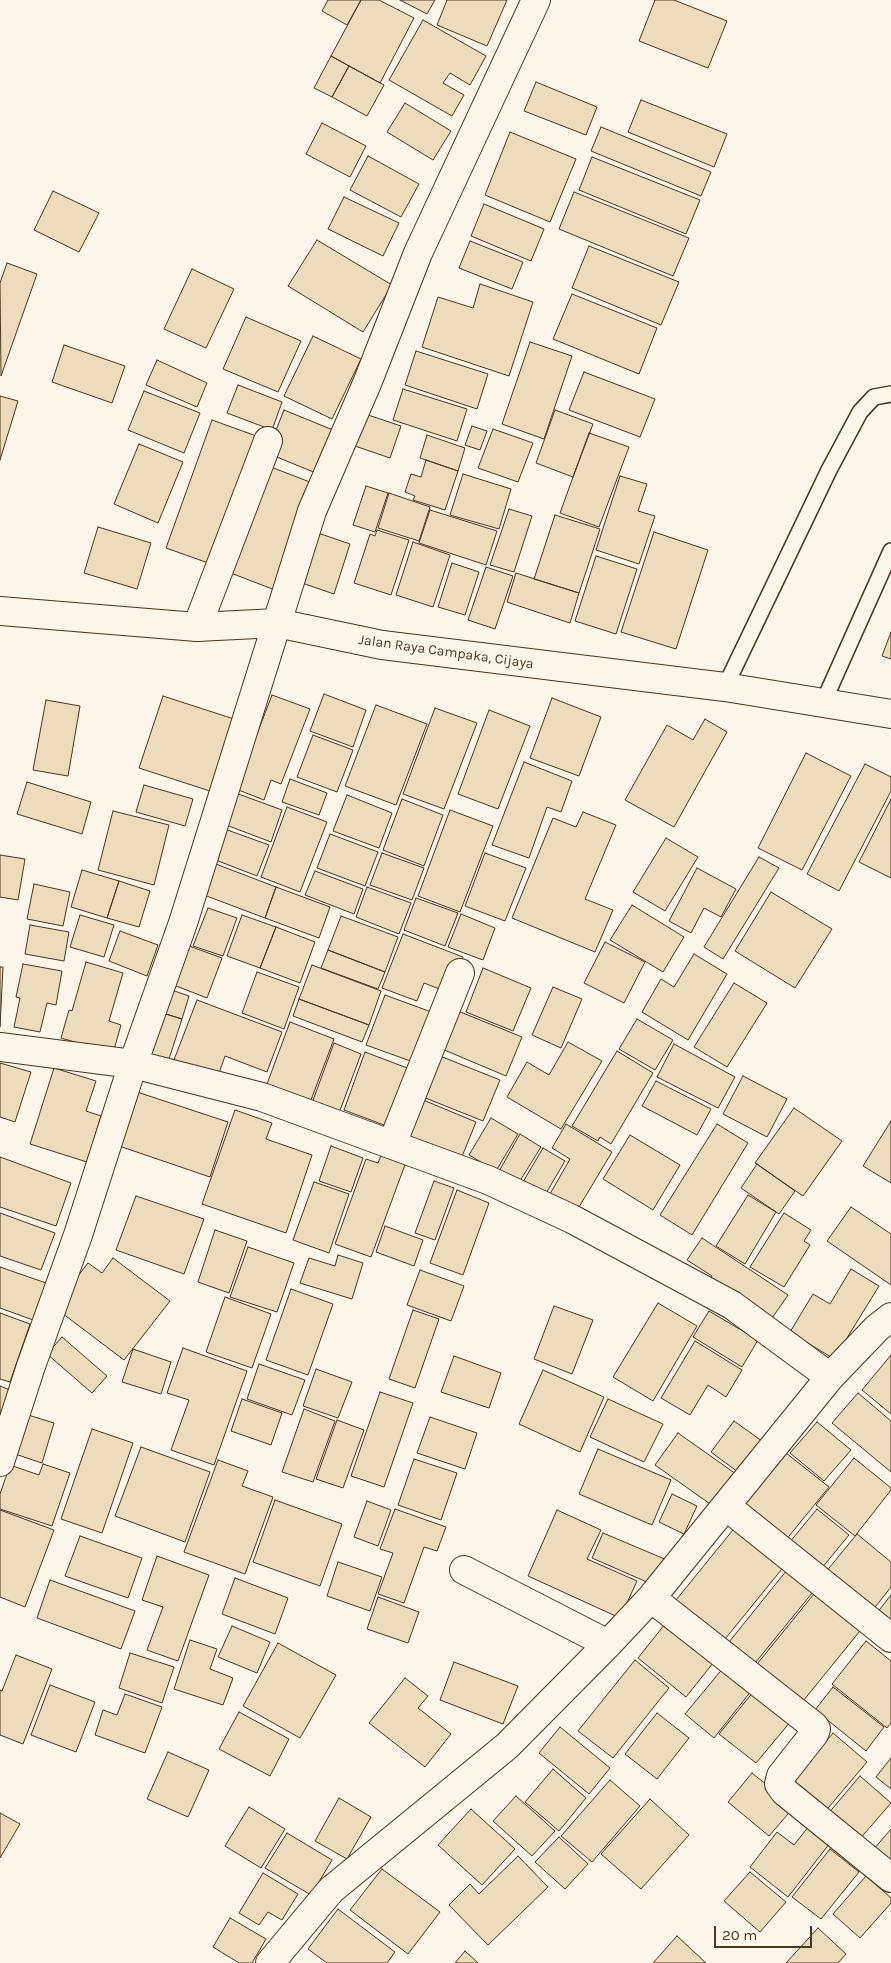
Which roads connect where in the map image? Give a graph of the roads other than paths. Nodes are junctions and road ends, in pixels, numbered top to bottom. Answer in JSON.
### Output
{"nodes":[{"id":1,"x":536,"y":0,"type":"edge"},
{"id":2,"x":891,"y":394,"type":"edge"},
{"id":3,"x":268,"y":441,"type":"dead end"},
{"id":4,"x":891,"y":551,"type":"edge"},
{"id":5,"x":0,"y":611,"type":"edge"},
{"id":6,"x":277,"y":623,"type":"junction"},
{"id":7,"x":197,"y":627,"type":"junction"},
{"id":8,"x":725,"y":687,"type":"junction"},
{"id":9,"x":823,"y":704,"type":"junction"},
{"id":10,"x":891,"y":714,"type":"edge"},
{"id":11,"x":460,"y":973,"type":"dead end"},
{"id":12,"x":0,"y":1047,"type":"edge"},
{"id":13,"x":133,"y":1064,"type":"junction"},
{"id":14,"x":392,"y":1144,"type":"junction"},
{"id":15,"x":891,"y":1317,"type":"edge"},
{"id":16,"x":830,"y":1377,"type":"junction"},
{"id":17,"x":0,"y":1462,"type":"edge"},
{"id":18,"x":726,"y":1506,"type":"junction"},
{"id":19,"x":464,"y":1570,"type":"dead end"},
{"id":20,"x":651,"y":1598,"type":"junction"},
{"id":21,"x":891,"y":1638,"type":"edge"},
{"id":22,"x":608,"y":1644,"type":"junction"},
{"id":23,"x":891,"y":1878,"type":"edge"},
{"id":24,"x":270,"y":1963,"type":"edge"}],
"edges":[{"from":1,"to":6,"type":"street"},
{"from":2,"to":8,"type":"lane"},
{"from":3,"to":7,"type":"street"},
{"from":4,"to":9,"type":"lane"},
{"from":5,"to":7,"type":"street","name":"Jalan Raya Campaka, Cijaya"},
{"from":6,"to":7,"type":"street","name":"Jalan Raya Campaka, Cijaya"},
{"from":6,"to":8,"type":"street","name":"Jalan Raya Campaka, Cijaya"},
{"from":6,"to":13,"type":"street"},
{"from":8,"to":9,"type":"street","name":"Jalan Raya Campaka, Cijaya"},
{"from":9,"to":10,"type":"street","name":"Jalan Raya Campaka, Cijaya"},
{"from":11,"to":14,"type":"street"},
{"from":12,"to":13,"type":"street"},
{"from":13,"to":14,"type":"street"},
{"from":13,"to":17,"type":"street"},
{"from":14,"to":16,"type":"street"},
{"from":15,"to":16,"type":"street"},
{"from":16,"to":18,"type":"street"},
{"from":18,"to":20,"type":"street"},
{"from":18,"to":21,"type":"street"},
{"from":19,"to":22,"type":"street"},
{"from":20,"to":22,"type":"street"},
{"from":20,"to":23,"type":"street"},
{"from":22,"to":24,"type":"street"}]}
